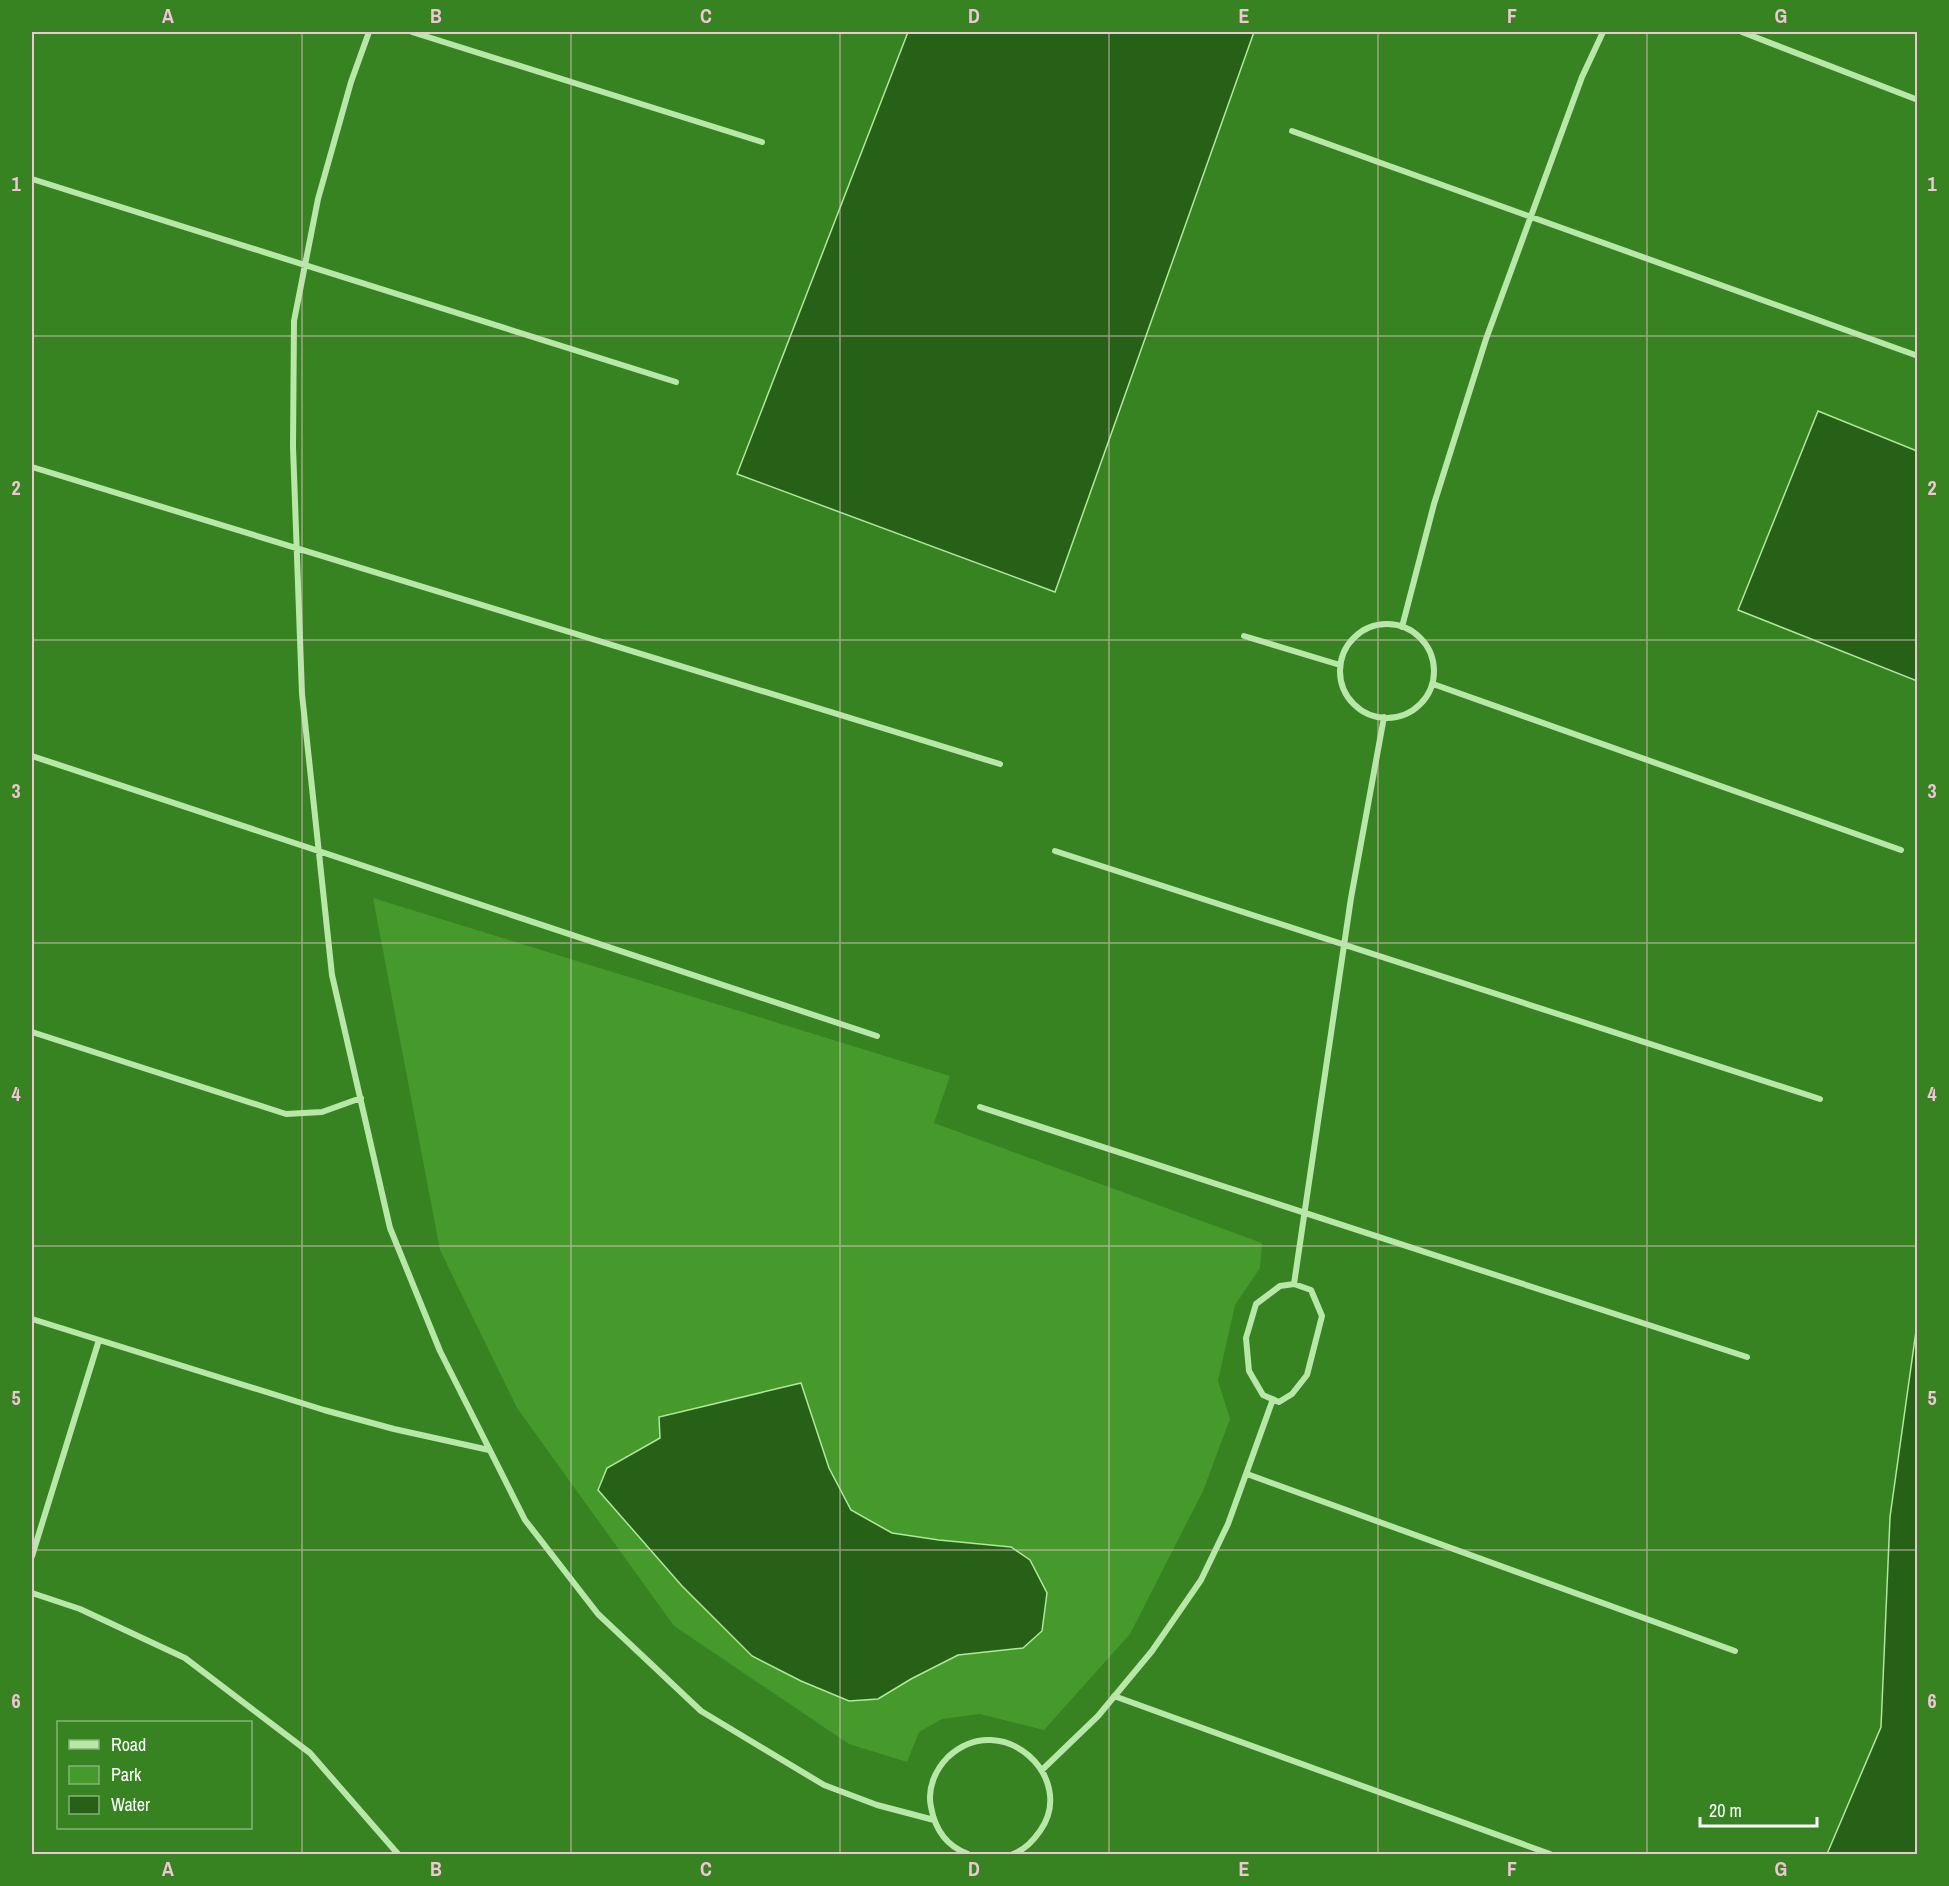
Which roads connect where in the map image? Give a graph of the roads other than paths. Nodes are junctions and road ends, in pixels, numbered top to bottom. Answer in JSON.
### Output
{"nodes":[{"id":1,"x":369,"y":32,"type":"edge"},
{"id":2,"x":412,"y":32,"type":"edge"},
{"id":3,"x":1603,"y":32,"type":"edge"},
{"id":4,"x":1742,"y":32,"type":"edge"},
{"id":5,"x":1917,"y":100,"type":"edge"},
{"id":6,"x":1292,"y":131,"type":"dead end"},
{"id":7,"x":762,"y":142,"type":"dead end"},
{"id":8,"x":32,"y":179,"type":"edge"},
{"id":9,"x":1531,"y":217,"type":"junction"},
{"id":10,"x":305,"y":265,"type":"junction"},
{"id":11,"x":1917,"y":356,"type":"edge"},
{"id":12,"x":676,"y":382,"type":"dead end"},
{"id":13,"x":32,"y":467,"type":"edge"},
{"id":14,"x":297,"y":549,"type":"junction"},
{"id":15,"x":1402,"y":627,"type":"junction"},
{"id":16,"x":1244,"y":636,"type":"dead end"},
{"id":17,"x":1340,"y":665,"type":"junction"},
{"id":18,"x":1433,"y":684,"type":"junction"},
{"id":19,"x":1384,"y":717,"type":"junction"},
{"id":20,"x":32,"y":756,"type":"edge"},
{"id":21,"x":1000,"y":764,"type":"dead end"},
{"id":22,"x":1901,"y":850,"type":"dead end"},
{"id":23,"x":319,"y":851,"type":"junction"},
{"id":24,"x":1055,"y":851,"type":"dead end"},
{"id":25,"x":1344,"y":945,"type":"junction"},
{"id":26,"x":32,"y":1032,"type":"edge"},
{"id":27,"x":877,"y":1036,"type":"dead end"},
{"id":28,"x":361,"y":1098,"type":"junction"},
{"id":29,"x":1820,"y":1099,"type":"dead end"},
{"id":30,"x":980,"y":1107,"type":"dead end"},
{"id":31,"x":1305,"y":1213,"type":"junction"},
{"id":32,"x":1294,"y":1284,"type":"junction"},
{"id":33,"x":32,"y":1319,"type":"edge"},
{"id":34,"x":99,"y":1340,"type":"junction"},
{"id":35,"x":1747,"y":1358,"type":"dead end"},
{"id":36,"x":1273,"y":1400,"type":"junction"},
{"id":37,"x":489,"y":1450,"type":"junction"},
{"id":38,"x":1247,"y":1474,"type":"junction"},
{"id":39,"x":32,"y":1556,"type":"edge"},
{"id":40,"x":32,"y":1593,"type":"edge"},
{"id":41,"x":1735,"y":1651,"type":"dead end"},
{"id":42,"x":1114,"y":1696,"type":"junction"},
{"id":43,"x":1042,"y":1770,"type":"junction"},
{"id":44,"x":934,"y":1820,"type":"junction"},
{"id":45,"x":398,"y":1854,"type":"edge"},
{"id":46,"x":968,"y":1854,"type":"edge"},
{"id":47,"x":1015,"y":1854,"type":"edge"},
{"id":48,"x":1550,"y":1854,"type":"edge"}],
"edges":[{"from":1,"to":10,"type":"street"},
{"from":2,"to":7,"type":"street"},
{"from":3,"to":9,"type":"street"},
{"from":4,"to":5,"type":"street"},
{"from":6,"to":9,"type":"street"},
{"from":8,"to":10,"type":"street"},
{"from":9,"to":11,"type":"street"},
{"from":9,"to":15,"type":"street"},
{"from":10,"to":12,"type":"street"},
{"from":10,"to":14,"type":"street"},
{"from":13,"to":14,"type":"street"},
{"from":14,"to":21,"type":"street"},
{"from":14,"to":23,"type":"street"},
{"from":15,"to":17,"type":"street"},
{"from":15,"to":18,"type":"street"},
{"from":16,"to":17,"type":"street"},
{"from":17,"to":19,"type":"street"},
{"from":18,"to":19,"type":"street"},
{"from":18,"to":22,"type":"street"},
{"from":19,"to":25,"type":"street"},
{"from":20,"to":23,"type":"street"},
{"from":23,"to":27,"type":"street"},
{"from":23,"to":28,"type":"street"},
{"from":24,"to":25,"type":"street"},
{"from":25,"to":29,"type":"street"},
{"from":25,"to":31,"type":"street"},
{"from":26,"to":28,"type":"street"},
{"from":28,"to":37,"type":"street"},
{"from":30,"to":31,"type":"street"},
{"from":31,"to":32,"type":"street"},
{"from":31,"to":35,"type":"street"},
{"from":32,"to":36,"type":"street"},
{"from":32,"to":36,"type":"street"},
{"from":33,"to":34,"type":"street"},
{"from":34,"to":37,"type":"street"},
{"from":34,"to":39,"type":"street"},
{"from":36,"to":38,"type":"street"},
{"from":37,"to":44,"type":"street"},
{"from":38,"to":41,"type":"street"},
{"from":38,"to":42,"type":"street"},
{"from":40,"to":45,"type":"street"},
{"from":42,"to":43,"type":"street"},
{"from":42,"to":48,"type":"street"},
{"from":43,"to":44,"type":"street"},
{"from":43,"to":47,"type":"street"},
{"from":44,"to":46,"type":"street"}]}
